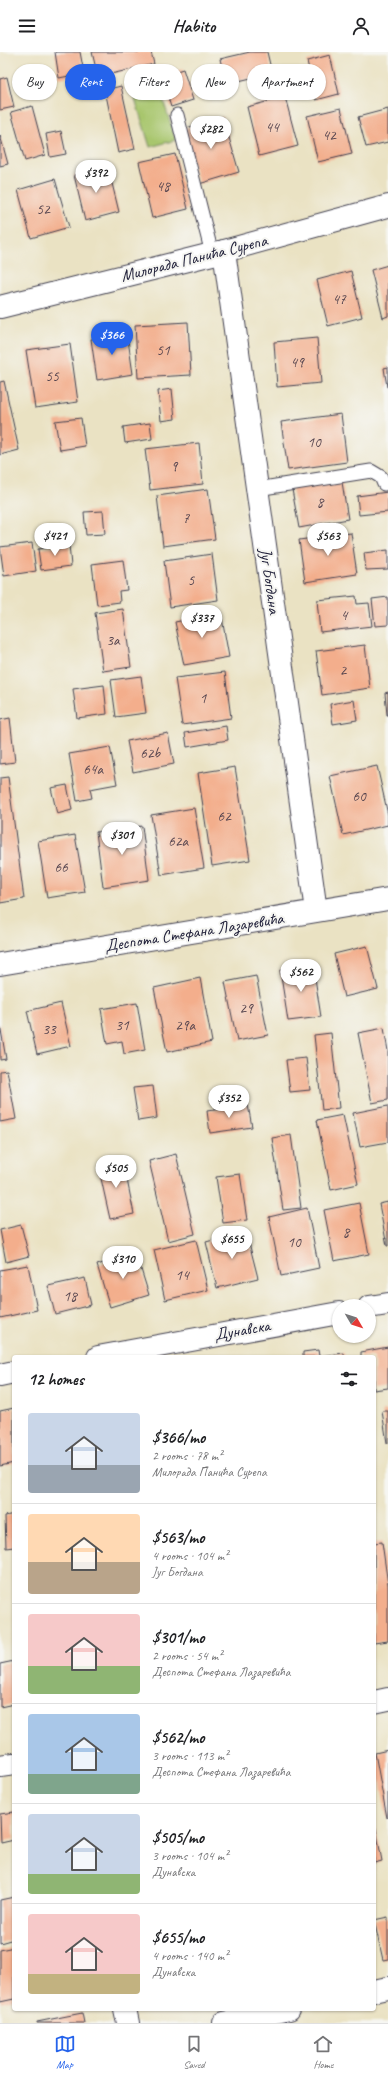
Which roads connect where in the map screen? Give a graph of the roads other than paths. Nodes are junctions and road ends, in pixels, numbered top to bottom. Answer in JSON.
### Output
{"nodes":[{"id":1,"x":177,"y":115,"type":"dead end"},
{"id":2,"x":388,"y":206,"type":"edge"},
{"id":3,"x":218,"y":253,"type":"junction"},
{"id":4,"x":0,"y":307,"type":"edge"},
{"id":5,"x":384,"y":484,"type":"dead end"},
{"id":6,"x":257,"y":488,"type":"junction"},
{"id":7,"x":388,"y":899,"type":"edge"},
{"id":8,"x":316,"y":912,"type":"junction"},
{"id":9,"x":0,"y":964,"type":"edge"},
{"id":10,"x":388,"y":1304,"type":"edge"},
{"id":11,"x":376,"y":1306,"type":"edge"},
{"id":12,"x":332,"y":1314,"type":"edge"},
{"id":13,"x":109,"y":1355,"type":"edge"},
{"id":14,"x":12,"y":1372,"type":"edge"},
{"id":15,"x":0,"y":1375,"type":"edge"},
{"id":16,"x":388,"y":1699,"type":"edge"},
{"id":17,"x":376,"y":1702,"type":"edge"},
{"id":18,"x":12,"y":1764,"type":"edge"},
{"id":19,"x":0,"y":1766,"type":"edge"},
{"id":20,"x":388,"y":1988,"type":"edge"},
{"id":21,"x":376,"y":1991,"type":"edge"},
{"id":22,"x":125,"y":2011,"type":"edge"},
{"id":23,"x":280,"y":2011,"type":"edge"},
{"id":24,"x":128,"y":2023,"type":"edge"},
{"id":25,"x":224,"y":2023,"type":"edge"}],
"edges":[{"from":1,"to":3,"type":"lane"},
{"from":2,"to":3,"type":"street","name":"Милорада Панића Сурепа"},
{"from":3,"to":4,"type":"street","name":"Милорада Панића Сурепа"},
{"from":3,"to":6,"type":"street","name":"Југ Богдана"},
{"from":5,"to":6,"type":"lane"},
{"from":6,"to":8,"type":"street","name":"Југ Богдана"},
{"from":7,"to":8,"type":"street","name":"Деспота Стефана Лазаревића"},
{"from":8,"to":9,"type":"street","name":"Деспота Стефана Лазаревића"},
{"from":10,"to":11,"type":"street"},
{"from":12,"to":13,"type":"street","name":"Дунавска"},
{"from":14,"to":15,"type":"street"},
{"from":16,"to":17,"type":"street"},
{"from":18,"to":19,"type":"street"},
{"from":20,"to":21,"type":"street"},
{"from":22,"to":24,"type":"street"},
{"from":23,"to":25,"type":"street"}]}
